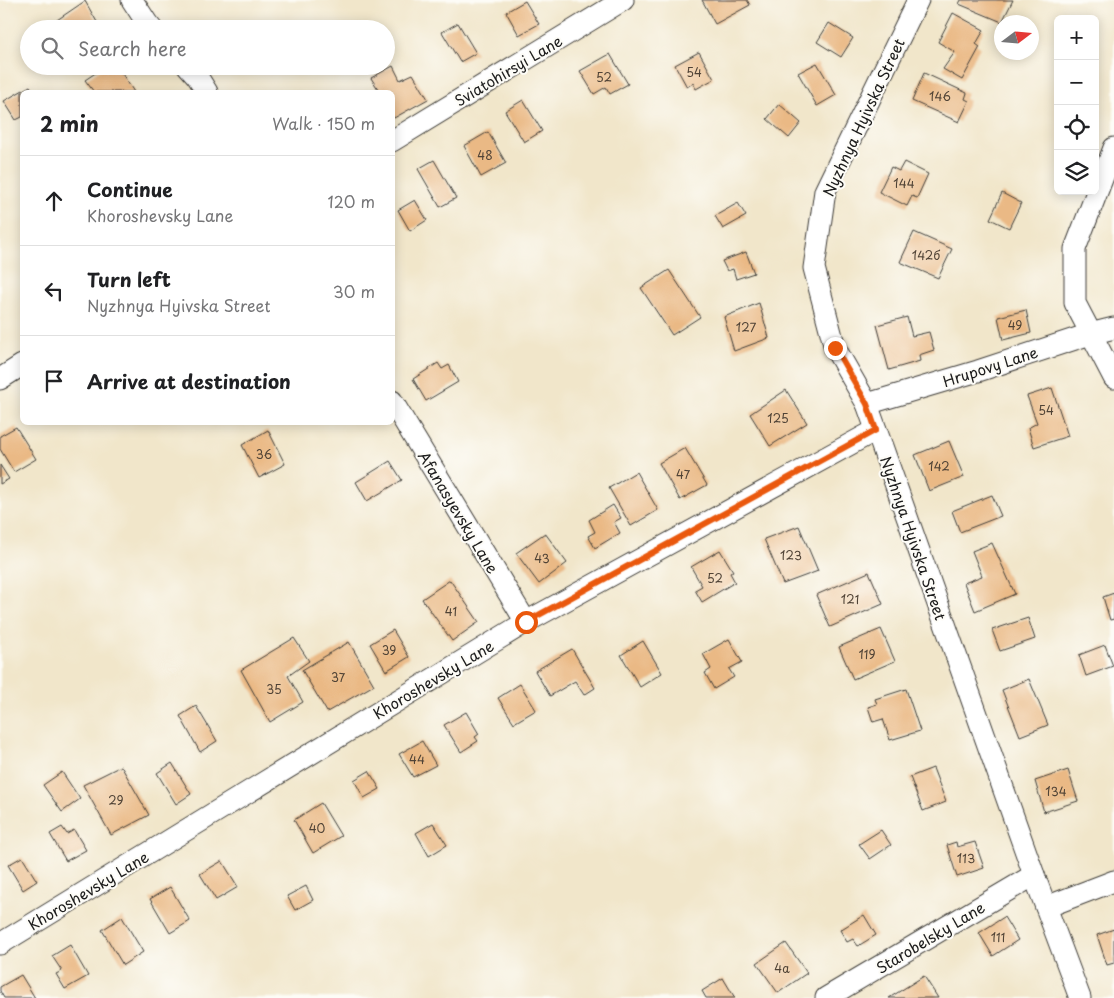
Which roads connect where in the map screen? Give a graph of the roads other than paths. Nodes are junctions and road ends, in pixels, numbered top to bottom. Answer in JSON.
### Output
{"nodes":[{"id":1,"x":132,"y":0,"type":"edge"},
{"id":2,"x":623,"y":0,"type":"edge"},
{"id":3,"x":918,"y":0,"type":"edge"},
{"id":4,"x":145,"y":20,"type":"edge"},
{"id":5,"x":196,"y":75,"type":"edge"},
{"id":6,"x":206,"y":90,"type":"edge"},
{"id":7,"x":395,"y":139,"type":"edge"},
{"id":8,"x":1114,"y":148,"type":"edge"},
{"id":9,"x":1114,"y":328,"type":"edge"},
{"id":10,"x":1090,"y":334,"type":"junction"},
{"id":11,"x":20,"y":366,"type":"edge"},
{"id":12,"x":1114,"y":378,"type":"edge"},
{"id":13,"x":0,"y":379,"type":"edge"},
{"id":14,"x":867,"y":404,"type":"junction"},
{"id":15,"x":395,"y":406,"type":"edge"},
{"id":16,"x":876,"y":430,"type":"junction"},
{"id":17,"x":526,"y":622,"type":"junction"},
{"id":18,"x":1034,"y":875,"type":"junction"},
{"id":19,"x":1114,"y":882,"type":"edge"},
{"id":20,"x":1046,"y":906,"type":"junction"},
{"id":21,"x":0,"y":944,"type":"edge"},
{"id":22,"x":826,"y":998,"type":"edge"},
{"id":23,"x":1080,"y":998,"type":"edge"}],
"edges":[{"from":1,"to":4,"type":"street"},
{"from":2,"to":7,"type":"street","name":"Sviatohirsyi Lane"},
{"from":3,"to":14,"type":"street","name":"Nyzhnya Hyivska Street"},
{"from":5,"to":6,"type":"street"},
{"from":8,"to":10,"type":"street"},
{"from":9,"to":10,"type":"street","name":"Hrupovy Lane"},
{"from":10,"to":12,"type":"street"},
{"from":10,"to":14,"type":"street","name":"Hrupovy Lane"},
{"from":11,"to":13,"type":"street"},
{"from":14,"to":16,"type":"street","name":"Nyzhnya Hyivska Street"},
{"from":15,"to":17,"type":"street","name":"Afanasyevsky Lane"},
{"from":16,"to":17,"type":"street","name":"Khoroshevsky Lane"},
{"from":16,"to":18,"type":"street","name":"Nyzhnya Hyivska Street"},
{"from":17,"to":21,"type":"street","name":"Khoroshevsky Lane"},
{"from":18,"to":20,"type":"street","name":"Nyzhnya Hyivska Street"},
{"from":18,"to":22,"type":"street","name":"Starobelsky Lane"},
{"from":19,"to":20,"type":"street"},
{"from":20,"to":23,"type":"street","name":"Nyzhnya Hyivska Street"}]}
